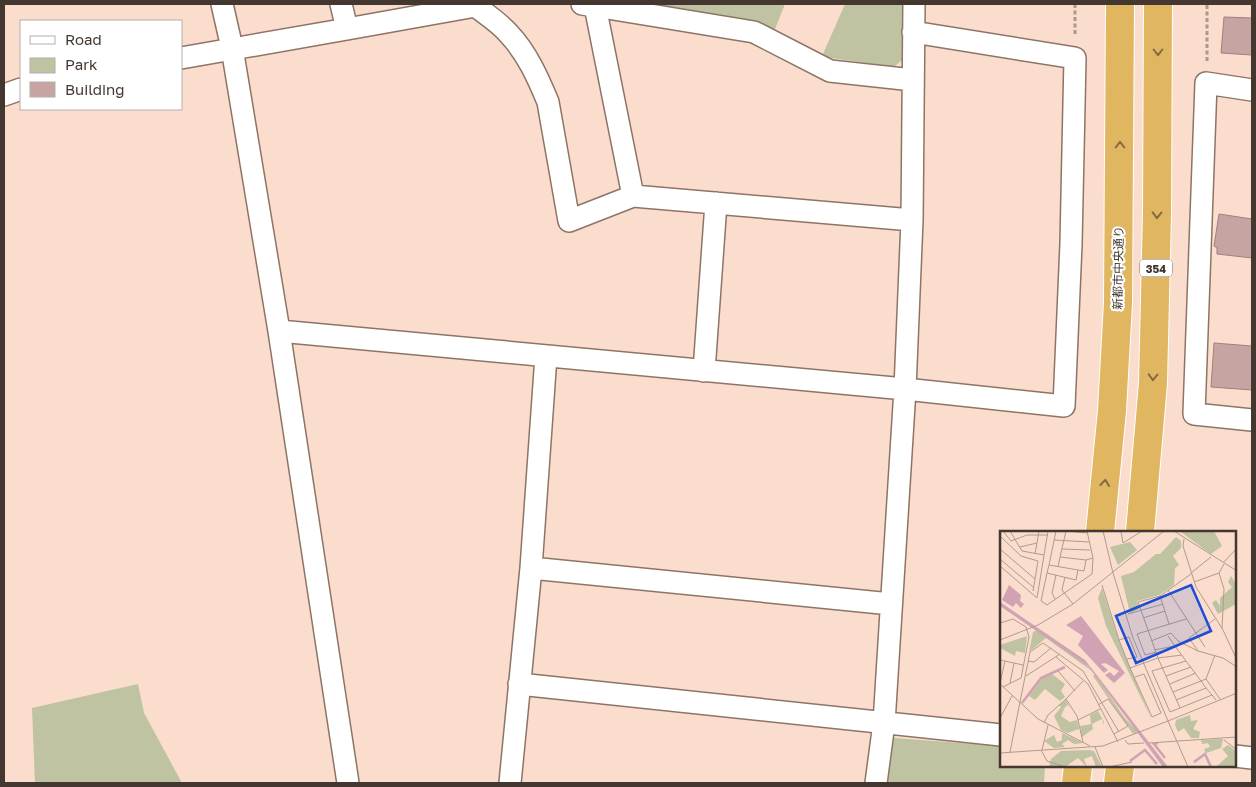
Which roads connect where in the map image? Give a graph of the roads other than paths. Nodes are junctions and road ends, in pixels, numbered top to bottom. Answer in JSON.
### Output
{"nodes":[{"id":1,"x":222,"y":4,"type":"edge"},
{"id":2,"x":341,"y":4,"type":"edge"},
{"id":3,"x":475,"y":4,"type":"edge"},
{"id":4,"x":589,"y":4,"type":"edge"},
{"id":5,"x":914,"y":4,"type":"edge"},
{"id":6,"x":1120,"y":4,"type":"edge"},
{"id":7,"x":1158,"y":4,"type":"edge"},
{"id":8,"x":347,"y":29,"type":"junction"},
{"id":9,"x":914,"y":32,"type":"junction"},
{"id":10,"x":232,"y":48,"type":"junction"},
{"id":11,"x":182,"y":58,"type":"edge"},
{"id":12,"x":914,"y":80,"type":"junction"},
{"id":13,"x":20,"y":90,"type":"edge"},
{"id":14,"x":1252,"y":90,"type":"edge"},
{"id":15,"x":4,"y":95,"type":"edge"},
{"id":16,"x":633,"y":196,"type":"junction"},
{"id":17,"x":716,"y":203,"type":"junction"},
{"id":18,"x":912,"y":220,"type":"junction"},
{"id":19,"x":279,"y":331,"type":"junction"},
{"id":20,"x":546,"y":356,"type":"junction"},
{"id":21,"x":704,"y":371,"type":"junction"},
{"id":22,"x":905,"y":389,"type":"junction"},
{"id":23,"x":1252,"y":420,"type":"edge"},
{"id":24,"x":1100,"y":531,"type":"edge"},
{"id":25,"x":1140,"y":531,"type":"edge"},
{"id":26,"x":531,"y":568,"type":"junction"},
{"id":27,"x":891,"y":604,"type":"junction"},
{"id":28,"x":520,"y":684,"type":"junction"},
{"id":29,"x":884,"y":723,"type":"junction"},
{"id":30,"x":1000,"y":735,"type":"edge"},
{"id":31,"x":1236,"y":756,"type":"edge"},
{"id":32,"x":1252,"y":758,"type":"edge"},
{"id":33,"x":1078,"y":767,"type":"edge"},
{"id":34,"x":1120,"y":767,"type":"edge"},
{"id":35,"x":348,"y":783,"type":"edge"},
{"id":36,"x":510,"y":783,"type":"edge"},
{"id":37,"x":876,"y":783,"type":"edge"},
{"id":38,"x":1076,"y":783,"type":"edge"},
{"id":39,"x":1118,"y":783,"type":"edge"}],
"edges":[{"from":1,"to":10,"type":"street"},
{"from":2,"to":8,"type":"street"},
{"from":3,"to":8,"type":"street"},
{"from":3,"to":16,"type":"street"},
{"from":4,"to":12,"type":"street"},
{"from":4,"to":16,"type":"street"},
{"from":5,"to":9,"type":"street"},
{"from":24,"to":6,"type":"highway","name":"新都市中央通り","one_way":true},
{"from":7,"to":25,"type":"highway","number":"354","one_way":true},
{"from":8,"to":10,"type":"street"},
{"from":9,"to":12,"type":"street"},
{"from":9,"to":22,"type":"street"},
{"from":10,"to":11,"type":"street"},
{"from":10,"to":19,"type":"street"},
{"from":12,"to":18,"type":"street"},
{"from":13,"to":15,"type":"street"},
{"from":14,"to":23,"type":"street"},
{"from":16,"to":17,"type":"street"},
{"from":17,"to":18,"type":"street"},
{"from":17,"to":21,"type":"street"},
{"from":18,"to":22,"type":"street"},
{"from":19,"to":20,"type":"street"},
{"from":19,"to":35,"type":"street"},
{"from":20,"to":21,"type":"street"},
{"from":20,"to":26,"type":"street"},
{"from":21,"to":22,"type":"street"},
{"from":22,"to":27,"type":"street"},
{"from":26,"to":27,"type":"street"},
{"from":26,"to":28,"type":"street"},
{"from":27,"to":29,"type":"street"},
{"from":28,"to":29,"type":"street"},
{"from":28,"to":36,"type":"street"},
{"from":29,"to":30,"type":"street"},
{"from":29,"to":37,"type":"street"},
{"from":31,"to":32,"type":"street"},
{"from":33,"to":38,"type":"highway"},
{"from":34,"to":39,"type":"highway"}]}
